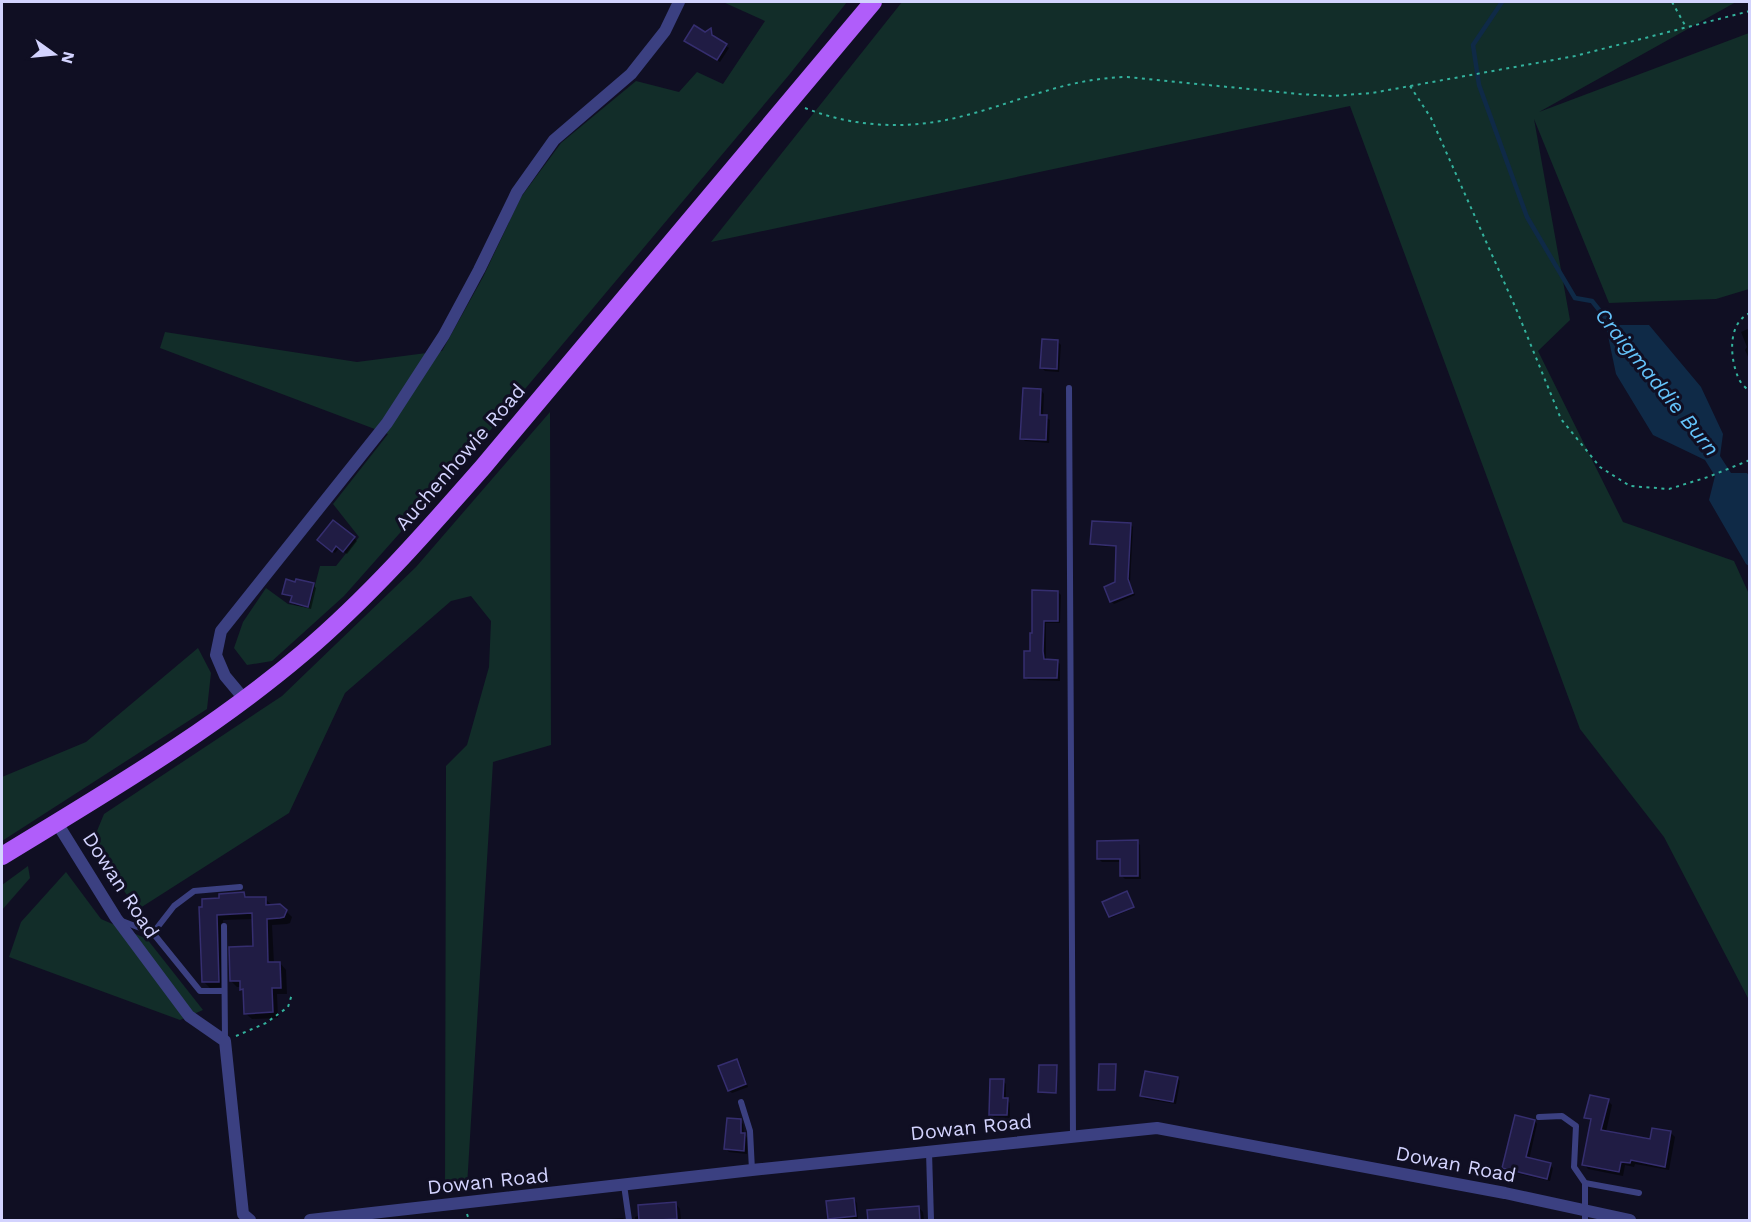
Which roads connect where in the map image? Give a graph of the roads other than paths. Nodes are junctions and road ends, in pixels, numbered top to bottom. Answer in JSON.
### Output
{"nodes":[{"id":1,"x":679,"y":2,"type":"edge"},
{"id":2,"x":873,"y":2,"type":"edge"},
{"id":3,"x":1069,"y":388,"type":"dead end"},
{"id":4,"x":245,"y":700,"type":"junction"},
{"id":5,"x":57,"y":823,"type":"junction"},
{"id":6,"x":2,"y":856,"type":"edge"},
{"id":7,"x":240,"y":887,"type":"dead end"},
{"id":8,"x":116,"y":918,"type":"junction"},
{"id":9,"x":224,"y":926,"type":"dead end"},
{"id":10,"x":153,"y":933,"type":"junction"},
{"id":11,"x":223,"y":991,"type":"junction"},
{"id":12,"x":225,"y":1041,"type":"junction"},
{"id":13,"x":741,"y":1102,"type":"dead end"},
{"id":14,"x":1539,"y":1117,"type":"dead end"},
{"id":15,"x":1073,"y":1137,"type":"junction"},
{"id":16,"x":928,"y":1151,"type":"junction"},
{"id":17,"x":752,"y":1170,"type":"junction"},
{"id":18,"x":1585,"y":1183,"type":"junction"},
{"id":19,"x":624,"y":1185,"type":"junction"},
{"id":20,"x":1639,"y":1193,"type":"dead end"},
{"id":21,"x":1585,"y":1215,"type":"edge"},
{"id":22,"x":250,"y":1221,"type":"edge"},
{"id":23,"x":310,"y":1221,"type":"edge"},
{"id":24,"x":629,"y":1221,"type":"edge"},
{"id":25,"x":931,"y":1221,"type":"edge"},
{"id":26,"x":1630,"y":1221,"type":"edge"}],
"edges":[{"from":1,"to":4,"type":"street"},
{"from":2,"to":4,"type":"main road","name":"Auchenhowie Road"},
{"from":3,"to":15,"type":"lane"},
{"from":4,"to":5,"type":"main road","name":"Auchenhowie Road"},
{"from":5,"to":6,"type":"main road","name":"Auchenhowie Road"},
{"from":5,"to":8,"type":"street","name":"Dowan Road"},
{"from":7,"to":10,"type":"lane"},
{"from":8,"to":10,"type":"lane"},
{"from":8,"to":12,"type":"street","name":"Dowan Road"},
{"from":9,"to":11,"type":"lane"},
{"from":10,"to":11,"type":"lane"},
{"from":11,"to":12,"type":"lane"},
{"from":12,"to":22,"type":"street"},
{"from":13,"to":17,"type":"lane"},
{"from":14,"to":18,"type":"lane"},
{"from":15,"to":16,"type":"street","name":"Dowan Road"},
{"from":15,"to":21,"type":"street","name":"Dowan Road"},
{"from":16,"to":17,"type":"street","name":"Dowan Road"},
{"from":16,"to":25,"type":"lane"},
{"from":17,"to":19,"type":"street","name":"Dowan Road"},
{"from":18,"to":20,"type":"lane"},
{"from":18,"to":21,"type":"lane"},
{"from":19,"to":23,"type":"street","name":"Dowan Road"},
{"from":19,"to":24,"type":"lane"},
{"from":21,"to":26,"type":"street","name":"Dowan Road"}]}
